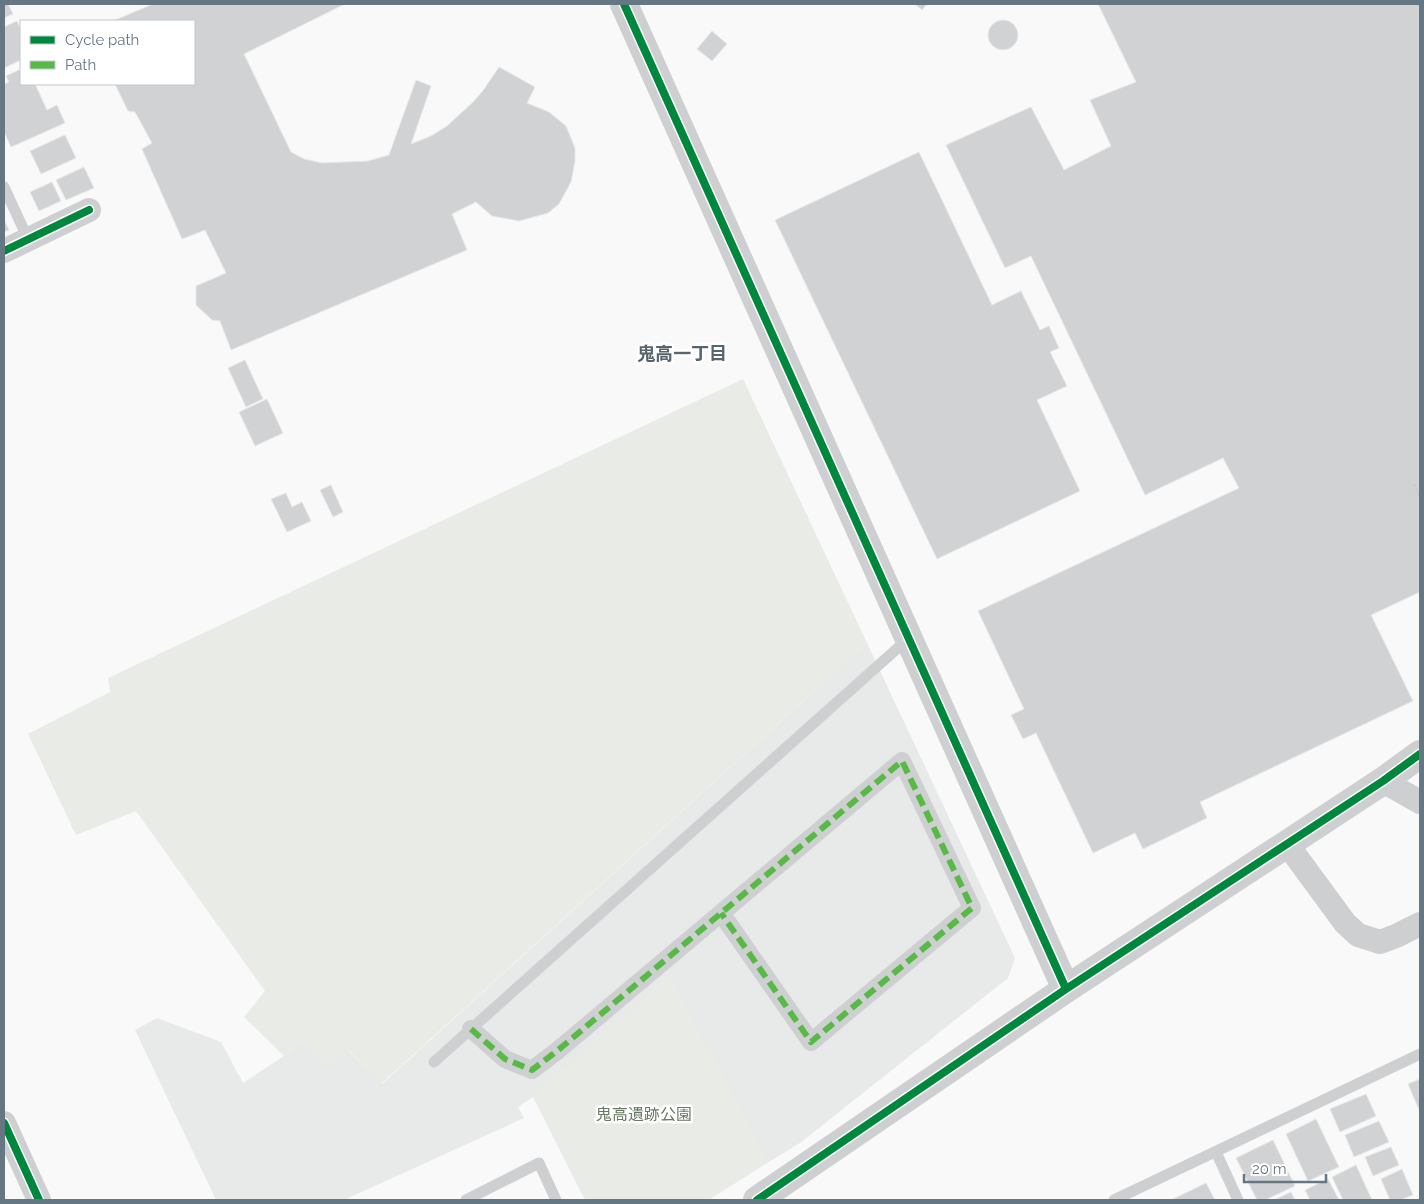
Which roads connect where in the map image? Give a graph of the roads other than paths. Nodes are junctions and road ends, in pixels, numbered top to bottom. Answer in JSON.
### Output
{"nodes":[{"id":1,"x":624,"y":4,"type":"edge"},
{"id":2,"x":4,"y":187,"type":"edge"},
{"id":3,"x":89,"y":210,"type":"dead end"},
{"id":4,"x":28,"y":239,"type":"junction"},
{"id":5,"x":4,"y":251,"type":"edge"},
{"id":6,"x":909,"y":638,"type":"junction"},
{"id":7,"x":1420,"y":754,"type":"edge"},
{"id":8,"x":1382,"y":781,"type":"junction"},
{"id":9,"x":1420,"y":802,"type":"edge"},
{"id":10,"x":1287,"y":844,"type":"junction"},
{"id":11,"x":721,"y":913,"type":"junction"},
{"id":12,"x":1420,"y":924,"type":"edge"},
{"id":13,"x":1066,"y":989,"type":"junction"},
{"id":14,"x":471,"y":1029,"type":"junction"},
{"id":15,"x":1420,"y":1054,"type":"edge"},
{"id":16,"x":434,"y":1062,"type":"dead end"},
{"id":17,"x":4,"y":1123,"type":"edge"},
{"id":18,"x":1216,"y":1152,"type":"junction"},
{"id":19,"x":39,"y":1200,"type":"edge"},
{"id":20,"x":466,"y":1200,"type":"edge"},
{"id":21,"x":556,"y":1200,"type":"edge"},
{"id":22,"x":757,"y":1200,"type":"edge"},
{"id":23,"x":1114,"y":1200,"type":"edge"},
{"id":24,"x":1238,"y":1200,"type":"edge"}],
"edges":[{"from":1,"to":6,"type":"street"},
{"from":2,"to":4,"type":"lane"},
{"from":3,"to":4,"type":"street"},
{"from":4,"to":5,"type":"street"},
{"from":6,"to":13,"type":"street"},
{"from":6,"to":14,"type":"lane"},
{"from":7,"to":8,"type":"street"},
{"from":8,"to":9,"type":"street"},
{"from":8,"to":10,"type":"street"},
{"from":10,"to":12,"type":"street"},
{"from":10,"to":13,"type":"street"},
{"from":11,"to":11,"type":"street"},
{"from":11,"to":14,"type":"street"},
{"from":13,"to":22,"type":"street"},
{"from":14,"to":16,"type":"lane"},
{"from":15,"to":18,"type":"lane"},
{"from":17,"to":19,"type":"street"},
{"from":18,"to":23,"type":"lane"},
{"from":18,"to":24,"type":"lane"},
{"from":20,"to":21,"type":"lane"}]}
